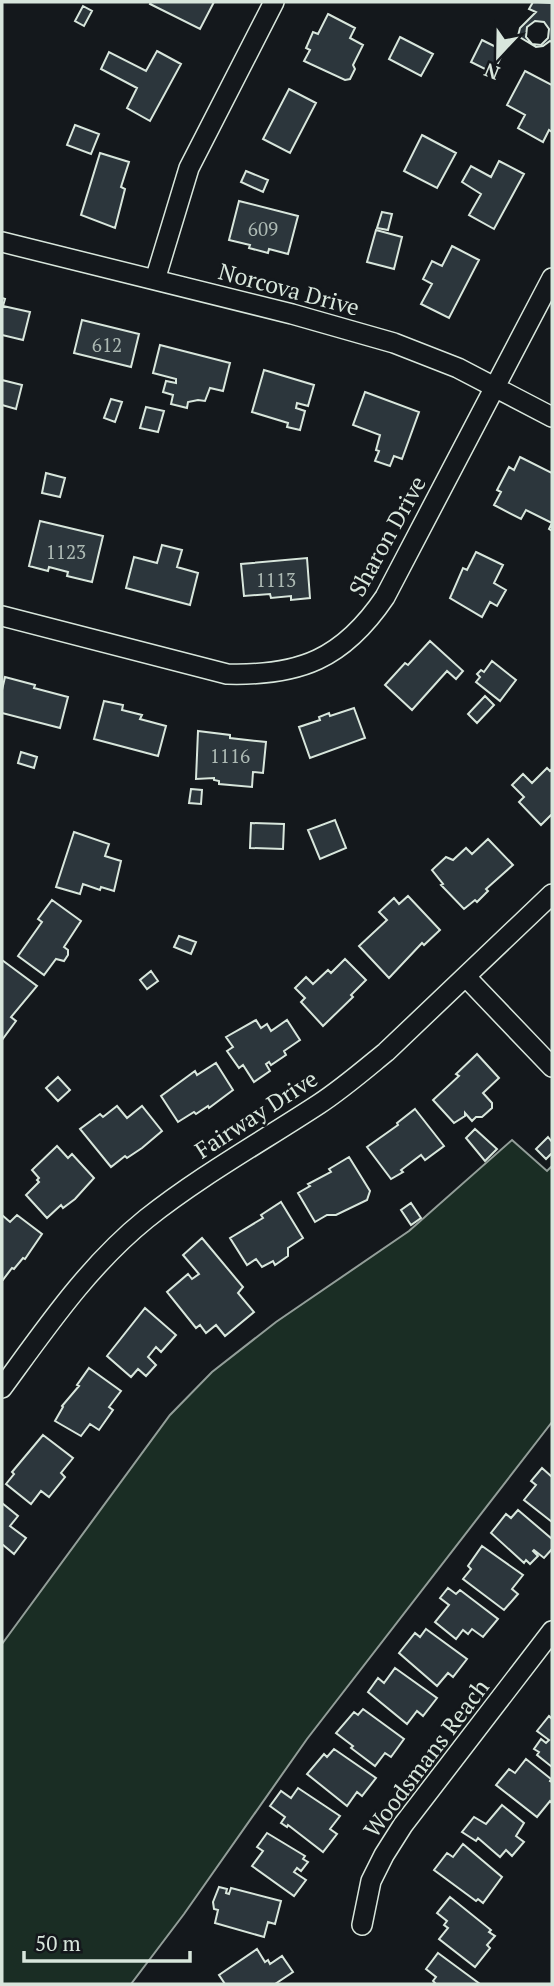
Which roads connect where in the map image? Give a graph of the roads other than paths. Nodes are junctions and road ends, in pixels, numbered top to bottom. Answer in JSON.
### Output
{"nodes":[{"id":1,"x":274,"y":2,"type":"edge"},
{"id":2,"x":2,"y":242,"type":"edge"},
{"id":3,"x":552,"y":278,"type":"edge"},
{"id":4,"x":155,"y":280,"type":"junction"},
{"id":5,"x":495,"y":387,"type":"junction"},
{"id":6,"x":552,"y":417,"type":"edge"},
{"id":7,"x":2,"y":616,"type":"edge"},
{"id":8,"x":552,"y":894,"type":"edge"},
{"id":9,"x":466,"y":977,"type":"junction"},
{"id":10,"x":552,"y":1067,"type":"edge"},
{"id":11,"x":2,"y":1388,"type":"edge"},
{"id":12,"x":552,"y":1631,"type":"edge"},
{"id":13,"x":362,"y":1925,"type":"dead end"}],
"edges":[{"from":1,"to":4,"type":"street"},
{"from":2,"to":4,"type":"street","name":"Norcova Drive"},
{"from":3,"to":5,"type":"street","name":"Sharon Drive"},
{"from":4,"to":5,"type":"street","name":"Norcova Drive"},
{"from":5,"to":6,"type":"street","name":"Norcova Drive"},
{"from":5,"to":7,"type":"street","name":"Sharon Drive"},
{"from":8,"to":9,"type":"street","name":"Fairway Drive"},
{"from":9,"to":10,"type":"street"},
{"from":9,"to":11,"type":"street","name":"Fairway Drive"},
{"from":12,"to":13,"type":"street","name":"Woodsmans Reach"}]}
